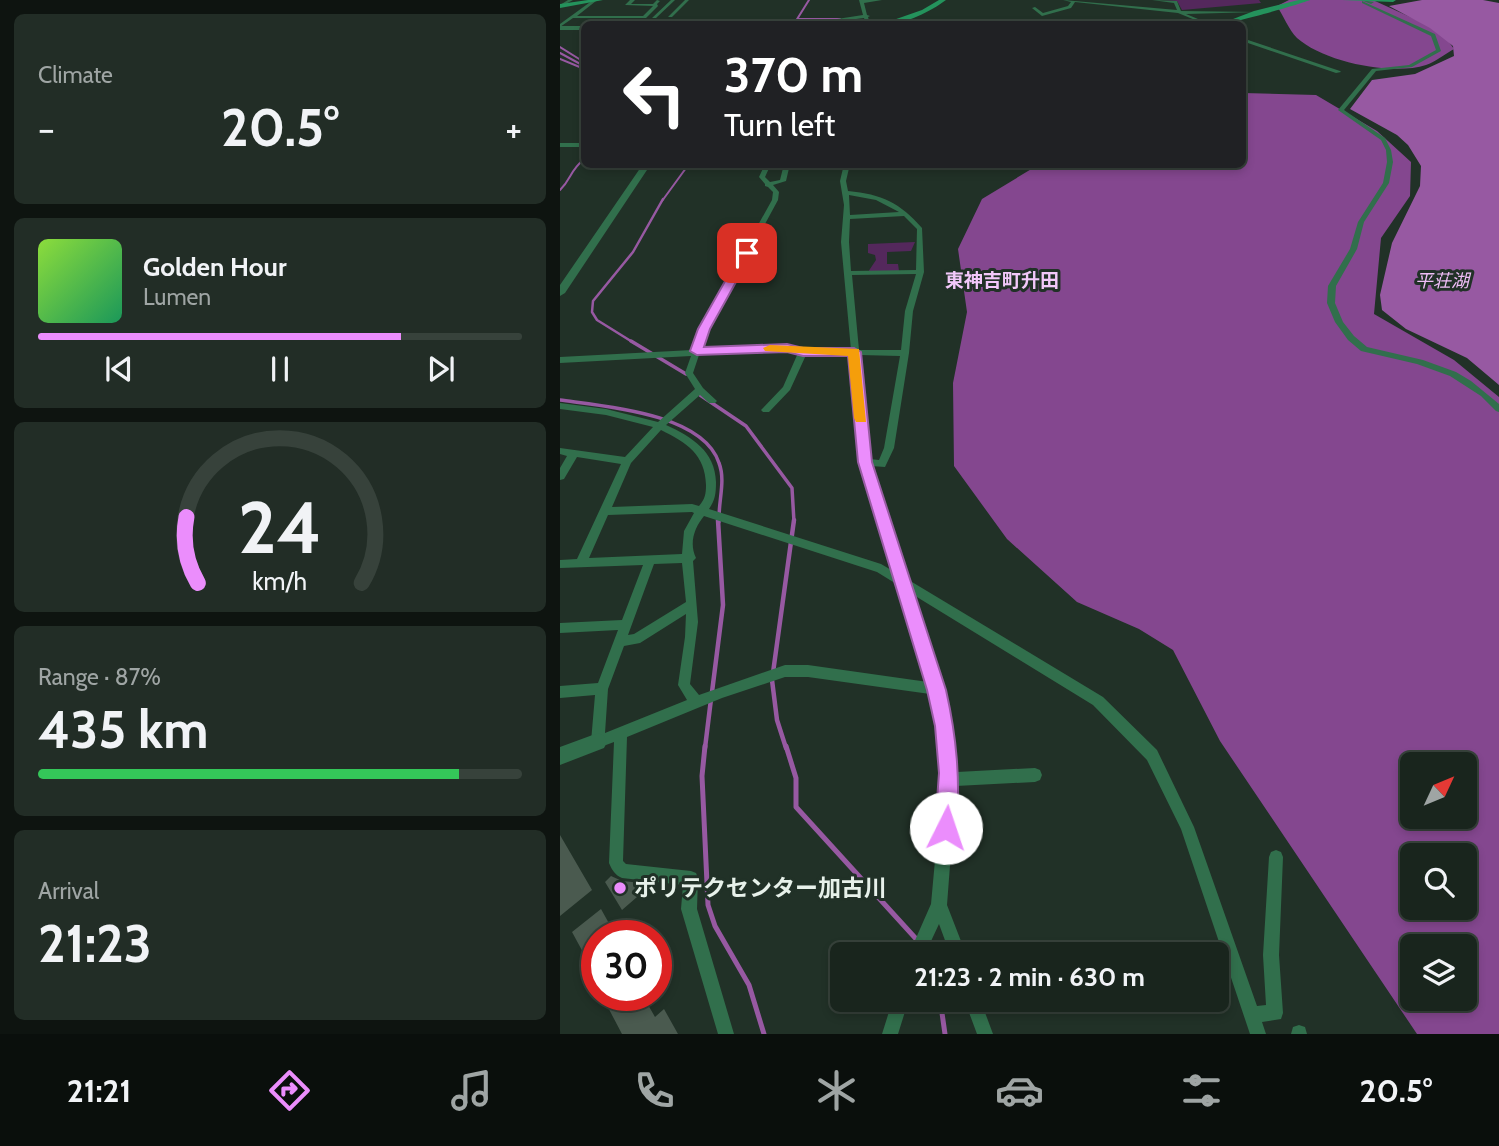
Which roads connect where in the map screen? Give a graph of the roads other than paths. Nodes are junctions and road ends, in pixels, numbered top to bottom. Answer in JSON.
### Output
{"nodes":[{"id":1,"x":571,"y":0,"type":"edge"},
{"id":2,"x":633,"y":0,"type":"edge"},
{"id":3,"x":659,"y":0,"type":"edge"},
{"id":4,"x":673,"y":0,"type":"edge"},
{"id":5,"x":687,"y":0,"type":"edge"},
{"id":6,"x":880,"y":0,"type":"edge"},
{"id":7,"x":943,"y":0,"type":"edge"},
{"id":8,"x":1065,"y":0,"type":"edge"},
{"id":9,"x":1154,"y":0,"type":"edge"},
{"id":10,"x":1307,"y":0,"type":"edge"},
{"id":11,"x":1350,"y":0,"type":"edge"},
{"id":12,"x":1392,"y":0,"type":"edge"},
{"id":13,"x":597,"y":1,"type":"edge"},
{"id":14,"x":862,"y":1,"type":"edge"},
{"id":15,"x":1366,"y":1,"type":"edge"},
{"id":16,"x":1072,"y":2,"type":"edge"},
{"id":17,"x":638,"y":5,"type":"junction"},
{"id":18,"x":560,"y":6,"type":"edge"},
{"id":19,"x":654,"y":6,"type":"junction"},
{"id":20,"x":680,"y":7,"type":"junction"},
{"id":21,"x":1051,"y":7,"type":"dead end"},
{"id":22,"x":664,"y":8,"type":"junction"},
{"id":23,"x":1034,"y":8,"type":"dead end"},
{"id":24,"x":1178,"y":12,"type":"junction"},
{"id":25,"x":1256,"y":12,"type":"junction"},
{"id":26,"x":670,"y":16,"type":"dead end"},
{"id":27,"x":868,"y":16,"type":"junction"},
{"id":28,"x":572,"y":17,"type":"junction"},
{"id":29,"x":621,"y":17,"type":"junction"},
{"id":30,"x":647,"y":21,"type":"edge"},
{"id":31,"x":834,"y":21,"type":"edge"},
{"id":32,"x":868,"y":21,"type":"edge"},
{"id":33,"x":894,"y":21,"type":"edge"},
{"id":34,"x":1200,"y":21,"type":"edge"},
{"id":35,"x":1231,"y":21,"type":"edge"},
{"id":36,"x":560,"y":27,"type":"edge"},
{"id":37,"x":581,"y":28,"type":"edge"},
{"id":38,"x":1246,"y":40,"type":"edge"},
{"id":39,"x":1338,"y":72,"type":"dead end"},
{"id":40,"x":560,"y":145,"type":"edge"},
{"id":41,"x":581,"y":145,"type":"edge"},
{"id":42,"x":644,"y":168,"type":"edge"},
{"id":43,"x":766,"y":168,"type":"edge"},
{"id":44,"x":786,"y":168,"type":"edge"},
{"id":45,"x":848,"y":168,"type":"edge"},
{"id":46,"x":766,"y":185,"type":"junction"},
{"id":47,"x":846,"y":193,"type":"junction"},
{"id":48,"x":905,"y":214,"type":"junction"},
{"id":49,"x":846,"y":217,"type":"junction"},
{"id":50,"x":920,"y":272,"type":"junction"},
{"id":51,"x":848,"y":274,"type":"junction"},
{"id":52,"x":560,"y":293,"type":"edge"},
{"id":53,"x":697,"y":351,"type":"junction"},
{"id":54,"x":803,"y":352,"type":"junction"},
{"id":55,"x":854,"y":352,"type":"junction"},
{"id":56,"x":905,"y":353,"type":"junction"},
{"id":57,"x":560,"y":360,"type":"edge"},
{"id":58,"x":696,"y":393,"type":"junction"},
{"id":59,"x":712,"y":401,"type":"dead end"},
{"id":60,"x":560,"y":406,"type":"edge"},
{"id":61,"x":1499,"y":409,"type":"edge"},
{"id":62,"x":766,"y":410,"type":"dead end"},
{"id":63,"x":661,"y":426,"type":"junction"},
{"id":64,"x":560,"y":452,"type":"edge"},
{"id":65,"x":574,"y":453,"type":"junction"},
{"id":66,"x":626,"y":461,"type":"junction"},
{"id":67,"x":865,"y":462,"type":"junction"},
{"id":68,"x":560,"y":476,"type":"edge"},
{"id":69,"x":605,"y":511,"type":"junction"},
{"id":70,"x":712,"y":516,"type":"junction"},
{"id":71,"x":690,"y":558,"type":"junction"},
{"id":72,"x":650,"y":561,"type":"junction"},
{"id":73,"x":580,"y":563,"type":"junction"},
{"id":74,"x":560,"y":564,"type":"edge"},
{"id":75,"x":902,"y":580,"type":"junction"},
{"id":76,"x":691,"y":604,"type":"junction"},
{"id":77,"x":625,"y":625,"type":"junction"},
{"id":78,"x":560,"y":628,"type":"edge"},
{"id":79,"x":619,"y":641,"type":"junction"},
{"id":80,"x":602,"y":689,"type":"junction"},
{"id":81,"x":936,"y":690,"type":"junction"},
{"id":82,"x":560,"y":692,"type":"edge"},
{"id":83,"x":697,"y":703,"type":"junction"},
{"id":84,"x":621,"y":732,"type":"junction"},
{"id":85,"x":598,"y":742,"type":"junction"},
{"id":86,"x":560,"y":756,"type":"edge"},
{"id":87,"x":1035,"y":775,"type":"dead end"},
{"id":88,"x":949,"y":779,"type":"junction"},
{"id":89,"x":1276,"y":857,"type":"dead end"},
{"id":90,"x":939,"y":905,"type":"junction"},
{"id":91,"x":922,"y":942,"type":"edge"},
{"id":92,"x":953,"y":942,"type":"edge"},
{"id":93,"x":897,"y":1012,"type":"edge"},
{"id":94,"x":977,"y":1012,"type":"edge"},
{"id":95,"x":1251,"y":1015,"type":"junction"},
{"id":96,"x":726,"y":1034,"type":"edge"},
{"id":97,"x":890,"y":1034,"type":"edge"},
{"id":98,"x":985,"y":1034,"type":"edge"},
{"id":99,"x":1258,"y":1034,"type":"edge"}],
"edges":[{"from":1,"to":18,"type":"street"},
{"from":2,"to":17,"type":"street"},
{"from":3,"to":19,"type":"street"},
{"from":4,"to":22,"type":"street"},
{"from":5,"to":20,"type":"street"},
{"from":6,"to":14,"type":"street"},
{"from":7,"to":33,"type":"main road"},
{"from":8,"to":16,"type":"street"},
{"from":9,"to":24,"type":"street"},
{"from":10,"to":25,"type":"main road"},
{"from":11,"to":15,"type":"main road"},
{"from":12,"to":15,"type":"main road"},
{"from":13,"to":18,"type":"main road"},
{"from":13,"to":28,"type":"street"},
{"from":14,"to":27,"type":"street"},
{"from":15,"to":61,"type":"street"},
{"from":16,"to":21,"type":"street"},
{"from":16,"to":23,"type":"street"},
{"from":16,"to":24,"type":"street"},
{"from":17,"to":19,"type":"street"},
{"from":17,"to":29,"type":"street"},
{"from":19,"to":22,"type":"street"},
{"from":19,"to":29,"type":"street"},
{"from":20,"to":22,"type":"street"},
{"from":20,"to":26,"type":"street"},
{"from":22,"to":30,"type":"street"},
{"from":24,"to":25,"type":"street"},
{"from":24,"to":34,"type":"street"},
{"from":25,"to":35,"type":"main road"},
{"from":27,"to":31,"type":"street"},
{"from":27,"to":32,"type":"street"},
{"from":28,"to":29,"type":"street"},
{"from":28,"to":36,"type":"street"},
{"from":36,"to":37,"type":"street"},
{"from":38,"to":39,"type":"street"},
{"from":40,"to":41,"type":"street"},
{"from":42,"to":52,"type":"street"},
{"from":43,"to":46,"type":"street"},
{"from":44,"to":46,"type":"street"},
{"from":45,"to":47,"type":"street"},
{"from":46,"to":53,"type":"street"},
{"from":47,"to":48,"type":"street"},
{"from":47,"to":49,"type":"street"},
{"from":48,"to":49,"type":"street"},
{"from":48,"to":50,"type":"street"},
{"from":49,"to":51,"type":"street"},
{"from":50,"to":51,"type":"street"},
{"from":50,"to":56,"type":"street"},
{"from":51,"to":55,"type":"street"},
{"from":53,"to":54,"type":"street"},
{"from":53,"to":57,"type":"street"},
{"from":53,"to":58,"type":"street"},
{"from":54,"to":55,"type":"street"},
{"from":54,"to":62,"type":"street"},
{"from":55,"to":56,"type":"street"},
{"from":55,"to":67,"type":"street"},
{"from":56,"to":67,"type":"street"},
{"from":58,"to":59,"type":"street"},
{"from":58,"to":63,"type":"street"},
{"from":60,"to":63,"type":"street"},
{"from":63,"to":66,"type":"street"},
{"from":63,"to":70,"type":"street"},
{"from":64,"to":65,"type":"street"},
{"from":65,"to":66,"type":"street"},
{"from":65,"to":68,"type":"street"},
{"from":66,"to":69,"type":"street"},
{"from":67,"to":75,"type":"street"},
{"from":69,"to":70,"type":"street"},
{"from":69,"to":73,"type":"street"},
{"from":70,"to":71,"type":"street"},
{"from":70,"to":75,"type":"street"},
{"from":71,"to":72,"type":"street"},
{"from":71,"to":76,"type":"street"},
{"from":72,"to":73,"type":"street"},
{"from":72,"to":77,"type":"street"},
{"from":73,"to":74,"type":"street"},
{"from":75,"to":81,"type":"street"},
{"from":75,"to":95,"type":"street"},
{"from":76,"to":79,"type":"street"},
{"from":76,"to":83,"type":"street"},
{"from":77,"to":78,"type":"street"},
{"from":77,"to":79,"type":"street"},
{"from":79,"to":80,"type":"street"},
{"from":80,"to":82,"type":"street"},
{"from":80,"to":85,"type":"street"},
{"from":81,"to":83,"type":"street"},
{"from":81,"to":88,"type":"street"},
{"from":83,"to":84,"type":"street"},
{"from":84,"to":85,"type":"street"},
{"from":84,"to":96,"type":"street"},
{"from":85,"to":86,"type":"street"},
{"from":87,"to":88,"type":"street"},
{"from":88,"to":90,"type":"street"},
{"from":89,"to":95,"type":"street"},
{"from":90,"to":91,"type":"street"},
{"from":90,"to":92,"type":"street"},
{"from":93,"to":97,"type":"street"},
{"from":94,"to":98,"type":"street"},
{"from":95,"to":99,"type":"street"}]}
